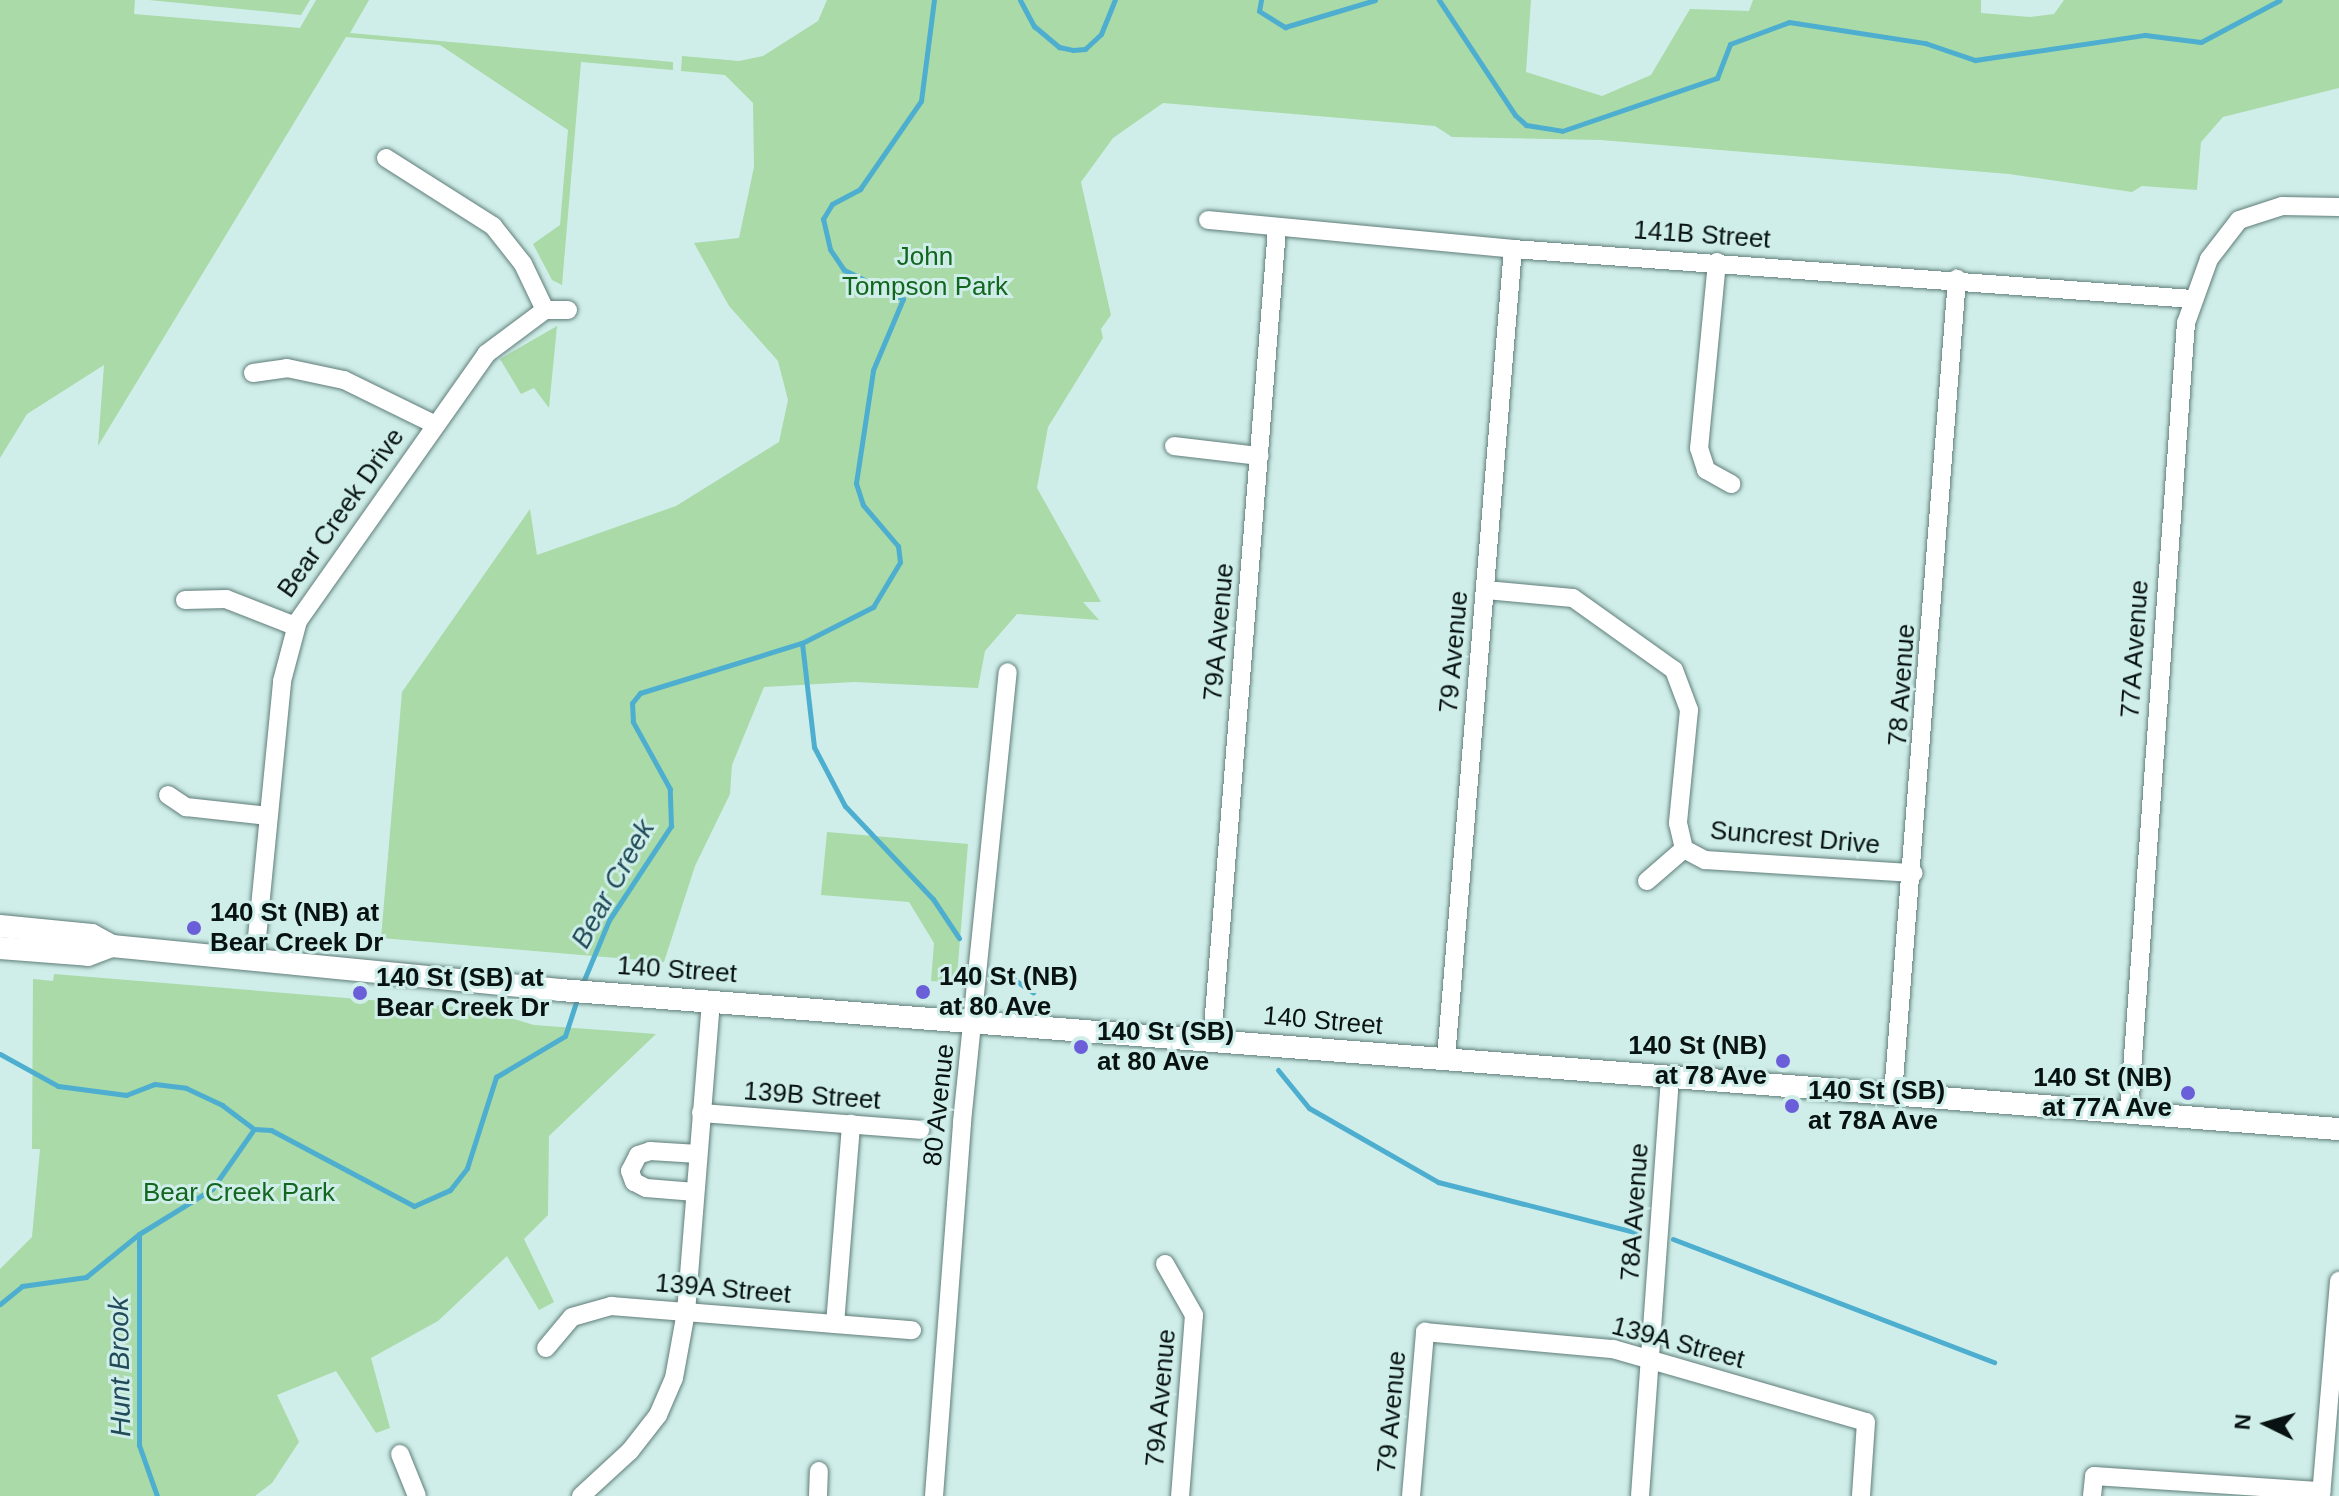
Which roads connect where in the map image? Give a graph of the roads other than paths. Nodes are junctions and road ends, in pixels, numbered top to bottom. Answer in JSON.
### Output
{"nodes":[{"id":1,"x":386,"y":158,"type":"dead end"},
{"id":2,"x":2339,"y":207,"type":"edge"},
{"id":3,"x":1208,"y":220,"type":"dead end"},
{"id":4,"x":1277,"y":228,"type":"junction"},
{"id":5,"x":1513,"y":249,"type":"junction"},
{"id":6,"x":1717,"y":262,"type":"junction"},
{"id":7,"x":1957,"y":279,"type":"junction"},
{"id":8,"x":2193,"y":299,"type":"junction"},
{"id":9,"x":545,"y":310,"type":"junction"},
{"id":10,"x":568,"y":310,"type":"dead end"},
{"id":11,"x":253,"y":373,"type":"dead end"},
{"id":12,"x":434,"y":424,"type":"junction"},
{"id":13,"x":1174,"y":446,"type":"dead end"},
{"id":14,"x":1259,"y":456,"type":"junction"},
{"id":15,"x":1731,"y":484,"type":"dead end"},
{"id":16,"x":1486,"y":590,"type":"junction"},
{"id":17,"x":185,"y":600,"type":"dead end"},
{"id":18,"x":295,"y":626,"type":"junction"},
{"id":19,"x":1008,"y":672,"type":"dead end"},
{"id":20,"x":168,"y":795,"type":"dead end"},
{"id":21,"x":269,"y":816,"type":"junction"},
{"id":22,"x":1684,"y":849,"type":"junction"},
{"id":23,"x":1914,"y":873,"type":"junction"},
{"id":24,"x":1647,"y":881,"type":"dead end"},
{"id":25,"x":0,"y":926,"type":"edge"},
{"id":26,"x":112,"y":946,"type":"junction"},
{"id":27,"x":0,"y":948,"type":"edge"},
{"id":28,"x":255,"y":958,"type":"junction"},
{"id":29,"x":711,"y":1000,"type":"junction"},
{"id":30,"x":973,"y":1021,"type":"junction"},
{"id":31,"x":1212,"y":1040,"type":"junction"},
{"id":32,"x":1446,"y":1058,"type":"junction"},
{"id":33,"x":1670,"y":1076,"type":"junction"},
{"id":34,"x":1893,"y":1094,"type":"junction"},
{"id":35,"x":2129,"y":1112,"type":"junction"},
{"id":36,"x":701,"y":1113,"type":"junction"},
{"id":37,"x":851,"y":1124,"type":"junction"},
{"id":38,"x":2339,"y":1129,"type":"edge"},
{"id":39,"x":920,"y":1130,"type":"dead end"},
{"id":40,"x":698,"y":1154,"type":"junction"},
{"id":41,"x":695,"y":1192,"type":"junction"},
{"id":42,"x":1165,"y":1264,"type":"dead end"},
{"id":43,"x":2339,"y":1281,"type":"edge"},
{"id":44,"x":686,"y":1312,"type":"junction"},
{"id":45,"x":835,"y":1324,"type":"junction"},
{"id":46,"x":912,"y":1330,"type":"dead end"},
{"id":47,"x":1425,"y":1332,"type":"joint"},
{"id":48,"x":546,"y":1348,"type":"dead end"},
{"id":49,"x":1651,"y":1359,"type":"junction"},
{"id":50,"x":400,"y":1454,"type":"dead end"},
{"id":51,"x":819,"y":1471,"type":"dead end"},
{"id":52,"x":2322,"y":1494,"type":"edge"},
{"id":53,"x":417,"y":1496,"type":"edge"},
{"id":54,"x":581,"y":1496,"type":"edge"},
{"id":55,"x":818,"y":1496,"type":"edge"},
{"id":56,"x":934,"y":1496,"type":"edge"},
{"id":57,"x":1180,"y":1496,"type":"edge"},
{"id":58,"x":1411,"y":1496,"type":"edge"},
{"id":59,"x":1640,"y":1496,"type":"edge"},
{"id":60,"x":1861,"y":1496,"type":"edge"},
{"id":61,"x":2092,"y":1496,"type":"edge"}],
"edges":[{"from":1,"to":9,"type":"street"},
{"from":2,"to":8,"type":"street","name":"77A Avenue"},
{"from":3,"to":4,"type":"street","name":"141B Street"},
{"from":4,"to":5,"type":"street","name":"141B Street"},
{"from":4,"to":14,"type":"street","name":"79A Avenue"},
{"from":5,"to":6,"type":"street","name":"141B Street"},
{"from":5,"to":16,"type":"street","name":"79 Avenue"},
{"from":6,"to":7,"type":"street","name":"141B Street"},
{"from":6,"to":15,"type":"street"},
{"from":7,"to":8,"type":"street","name":"141B Street"},
{"from":7,"to":23,"type":"street","name":"78 Avenue"},
{"from":8,"to":35,"type":"street","name":"77A Avenue"},
{"from":9,"to":10,"type":"street"},
{"from":9,"to":12,"type":"street","name":"Bear Creek Drive"},
{"from":11,"to":12,"type":"street"},
{"from":12,"to":18,"type":"street","name":"Bear Creek Drive"},
{"from":13,"to":14,"type":"street"},
{"from":14,"to":31,"type":"street","name":"79A Avenue"},
{"from":16,"to":22,"type":"street","name":"Suncrest Drive"},
{"from":16,"to":32,"type":"street","name":"79 Avenue"},
{"from":17,"to":18,"type":"street"},
{"from":18,"to":21,"type":"street","name":"Bear Creek Drive"},
{"from":19,"to":30,"type":"street","name":"80 Avenue"},
{"from":20,"to":21,"type":"street"},
{"from":21,"to":28,"type":"street","name":"Bear Creek Drive"},
{"from":22,"to":23,"type":"street","name":"Suncrest Drive"},
{"from":22,"to":24,"type":"street"},
{"from":23,"to":34,"type":"street","name":"78 Avenue"},
{"from":25,"to":26,"type":"main road","name":"140 Street"},
{"from":26,"to":27,"type":"main road","name":"140 Street"},
{"from":26,"to":28,"type":"main road","name":"140 Street"},
{"from":28,"to":29,"type":"main road","name":"140 Street"},
{"from":29,"to":30,"type":"main road","name":"140 Street"},
{"from":29,"to":36,"type":"street"},
{"from":30,"to":31,"type":"main road","name":"140 Street"},
{"from":30,"to":56,"type":"street","name":"80 Avenue"},
{"from":31,"to":32,"type":"main road","name":"140 Street"},
{"from":32,"to":33,"type":"main road","name":"140 Street"},
{"from":33,"to":34,"type":"main road","name":"140 Street"},
{"from":33,"to":49,"type":"street","name":"78A Avenue"},
{"from":34,"to":35,"type":"main road","name":"140 Street"},
{"from":35,"to":38,"type":"main road","name":"140 Street"},
{"from":36,"to":37,"type":"street","name":"139B Street"},
{"from":36,"to":40,"type":"street"},
{"from":37,"to":39,"type":"street","name":"139B Street"},
{"from":37,"to":45,"type":"street"},
{"from":40,"to":41,"type":"street"},
{"from":40,"to":41,"type":"street"},
{"from":41,"to":44,"type":"street"},
{"from":42,"to":57,"type":"street","name":"79A Avenue"},
{"from":43,"to":52,"type":"street"},
{"from":44,"to":45,"type":"street","name":"139A Street"},
{"from":44,"to":48,"type":"street","name":"139A Street"},
{"from":44,"to":54,"type":"street"},
{"from":45,"to":46,"type":"street","name":"139A Street"},
{"from":47,"to":49,"type":"street","name":"139A Street"},
{"from":47,"to":58,"type":"street","name":"79 Avenue"},
{"from":49,"to":59,"type":"street","name":"78A Avenue"},
{"from":49,"to":60,"type":"street","name":"139A Street"},
{"from":50,"to":53,"type":"street"},
{"from":51,"to":55,"type":"street"},
{"from":52,"to":61,"type":"street"}]}
